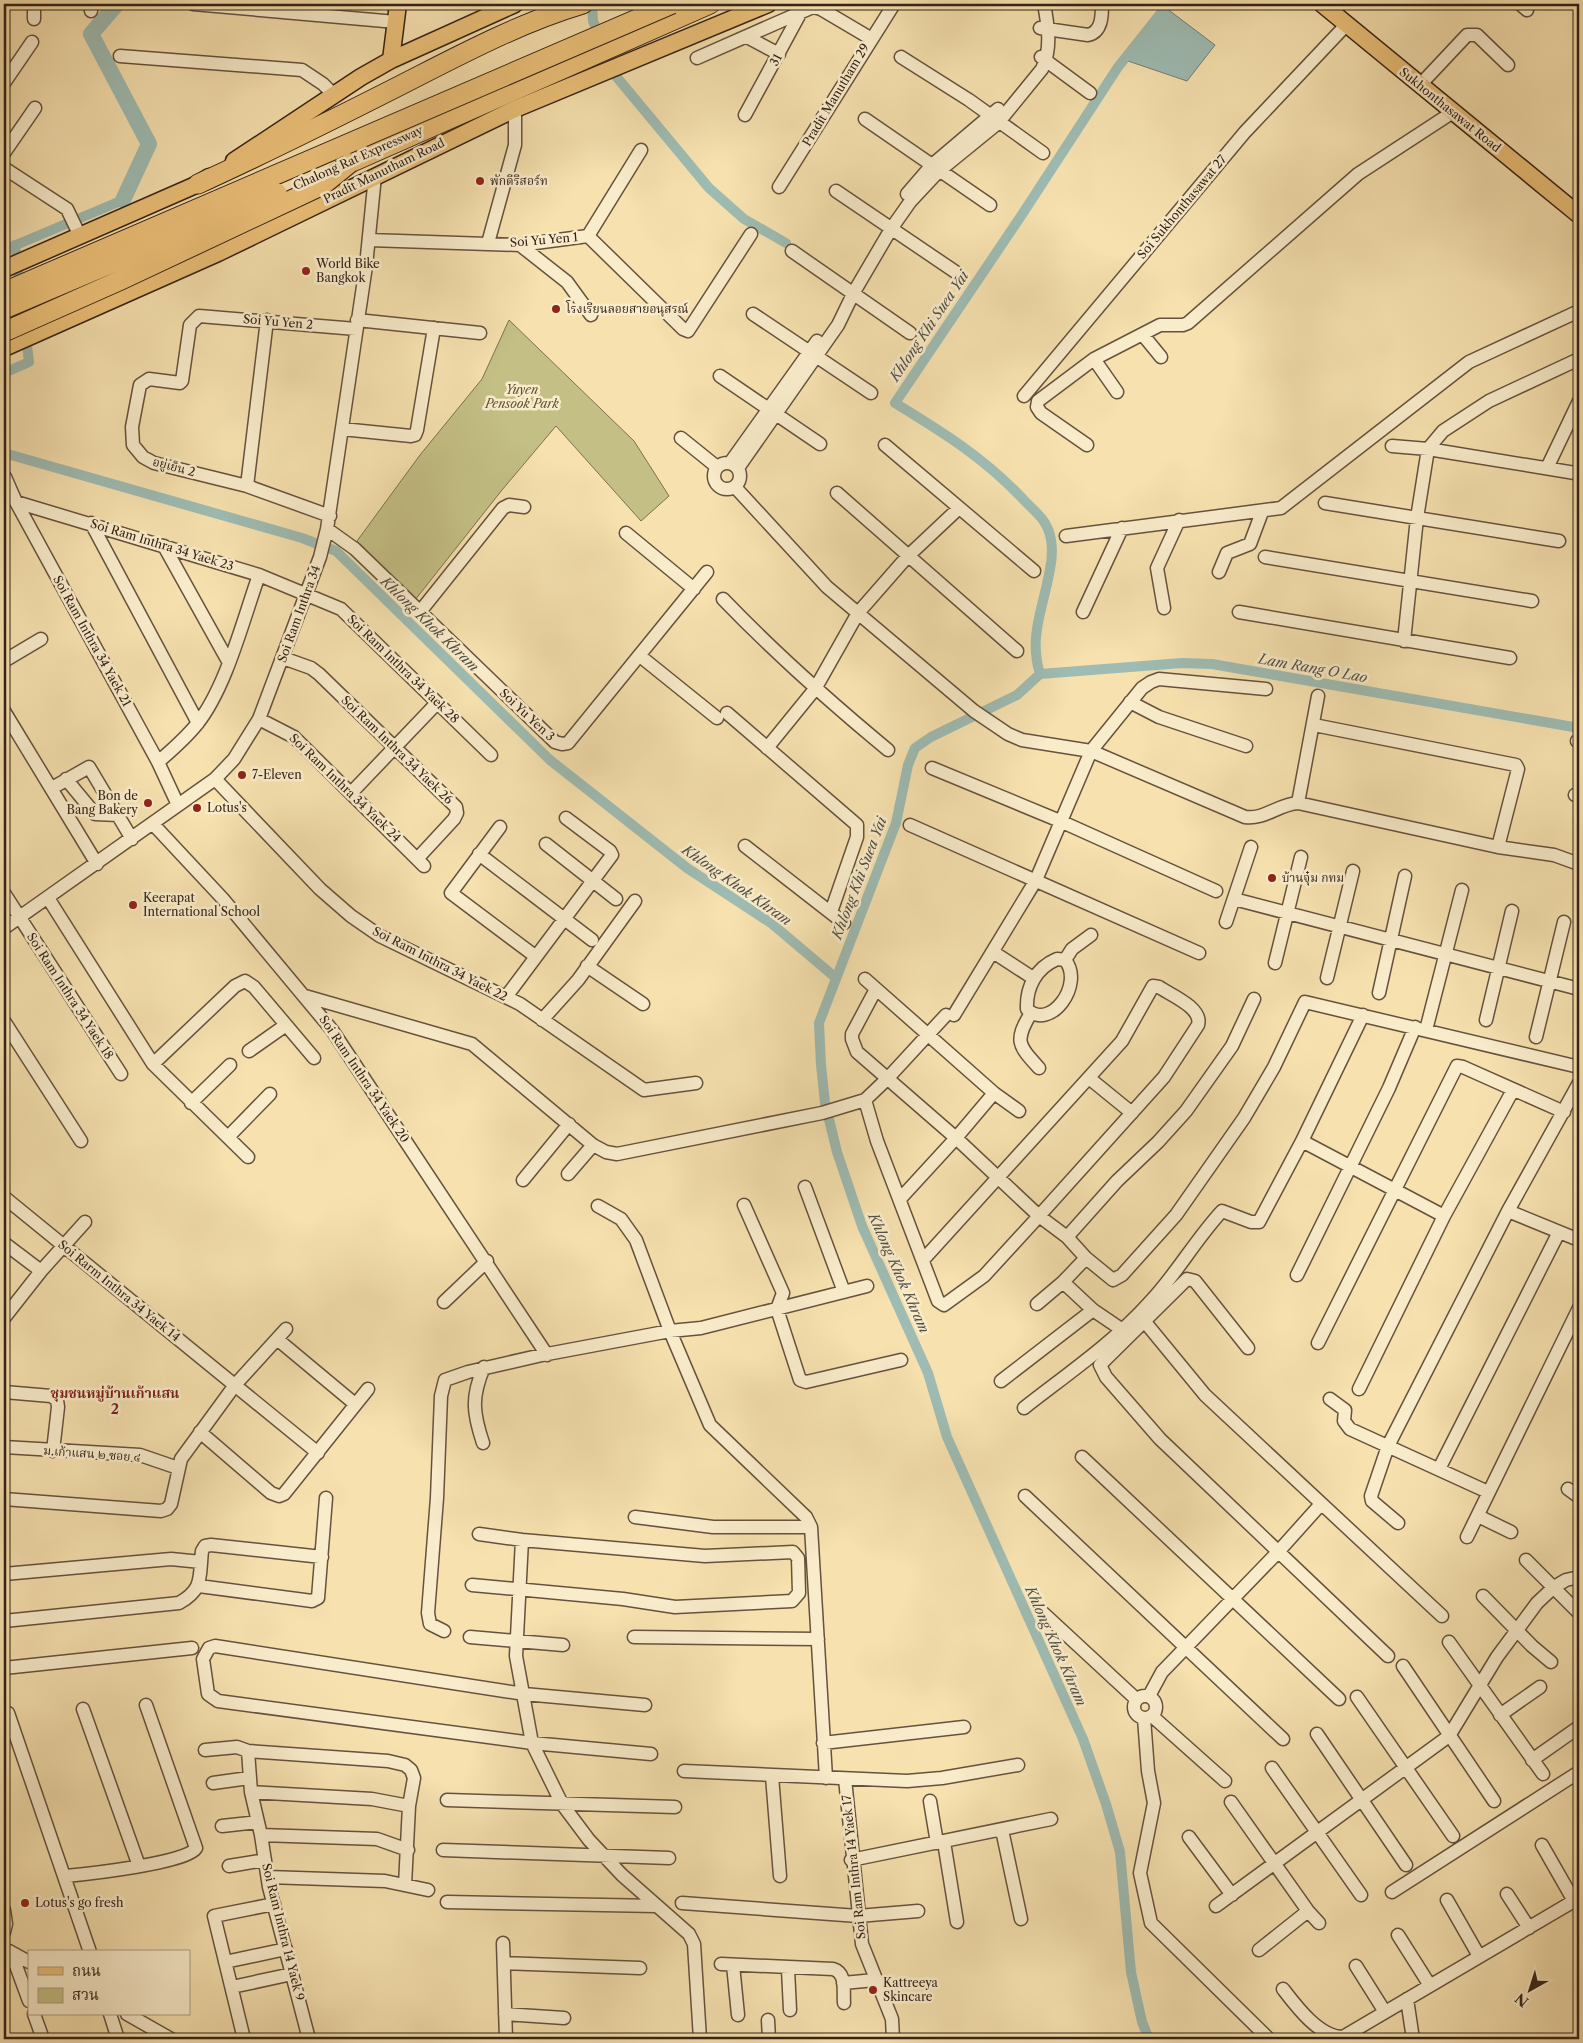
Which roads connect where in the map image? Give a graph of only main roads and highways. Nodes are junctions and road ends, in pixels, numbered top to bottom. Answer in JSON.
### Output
{"nodes":[{"id":1,"x":398,"y":4,"type":"edge"},
{"id":2,"x":515,"y":4,"type":"edge"},
{"id":3,"x":583,"y":4,"type":"edge"},
{"id":4,"x":672,"y":4,"type":"edge"},
{"id":5,"x":710,"y":4,"type":"edge"},
{"id":6,"x":768,"y":4,"type":"edge"},
{"id":7,"x":1322,"y":4,"type":"edge"},
{"id":8,"x":391,"y":60,"type":"junction"},
{"id":9,"x":350,"y":163,"type":"junction"},
{"id":10,"x":198,"y":184,"type":"junction"},
{"id":11,"x":1579,"y":215,"type":"edge"},
{"id":12,"x":52,"y":248,"type":"junction"},
{"id":13,"x":12,"y":265,"type":"edge"},
{"id":14,"x":4,"y":292,"type":"edge"},
{"id":15,"x":4,"y":309,"type":"edge"},
{"id":16,"x":84,"y":312,"type":"junction"},
{"id":17,"x":13,"y":340,"type":"edge"}],
"edges":[{"from":1,"to":8,"type":"main road"},
{"from":2,"to":8,"type":"main road"},
{"from":3,"to":10,"type":"highway"},
{"from":4,"to":14,"type":"highway","name":"Chalong Rat Expressway","bridge":true},
{"from":5,"to":9,"type":"highway","name":"Chalong Rat Expressway"},
{"from":6,"to":16,"type":"main road","name":"Pradit Manutham Road"},
{"from":7,"to":11,"type":"main road","name":"Sukhonthasawat Road"},
{"from":8,"to":10,"type":"main road"},
{"from":9,"to":15,"type":"highway","name":"Chalong Rat Expressway","bridge":true},
{"from":9,"to":17,"type":"highway","bridge":true},
{"from":10,"to":12,"type":"main road"},
{"from":12,"to":13,"type":"main road"},
{"from":12,"to":16,"type":"main road"},
{"from":16,"to":17,"type":"main road","name":"Pradit Manutham Road"}]}
